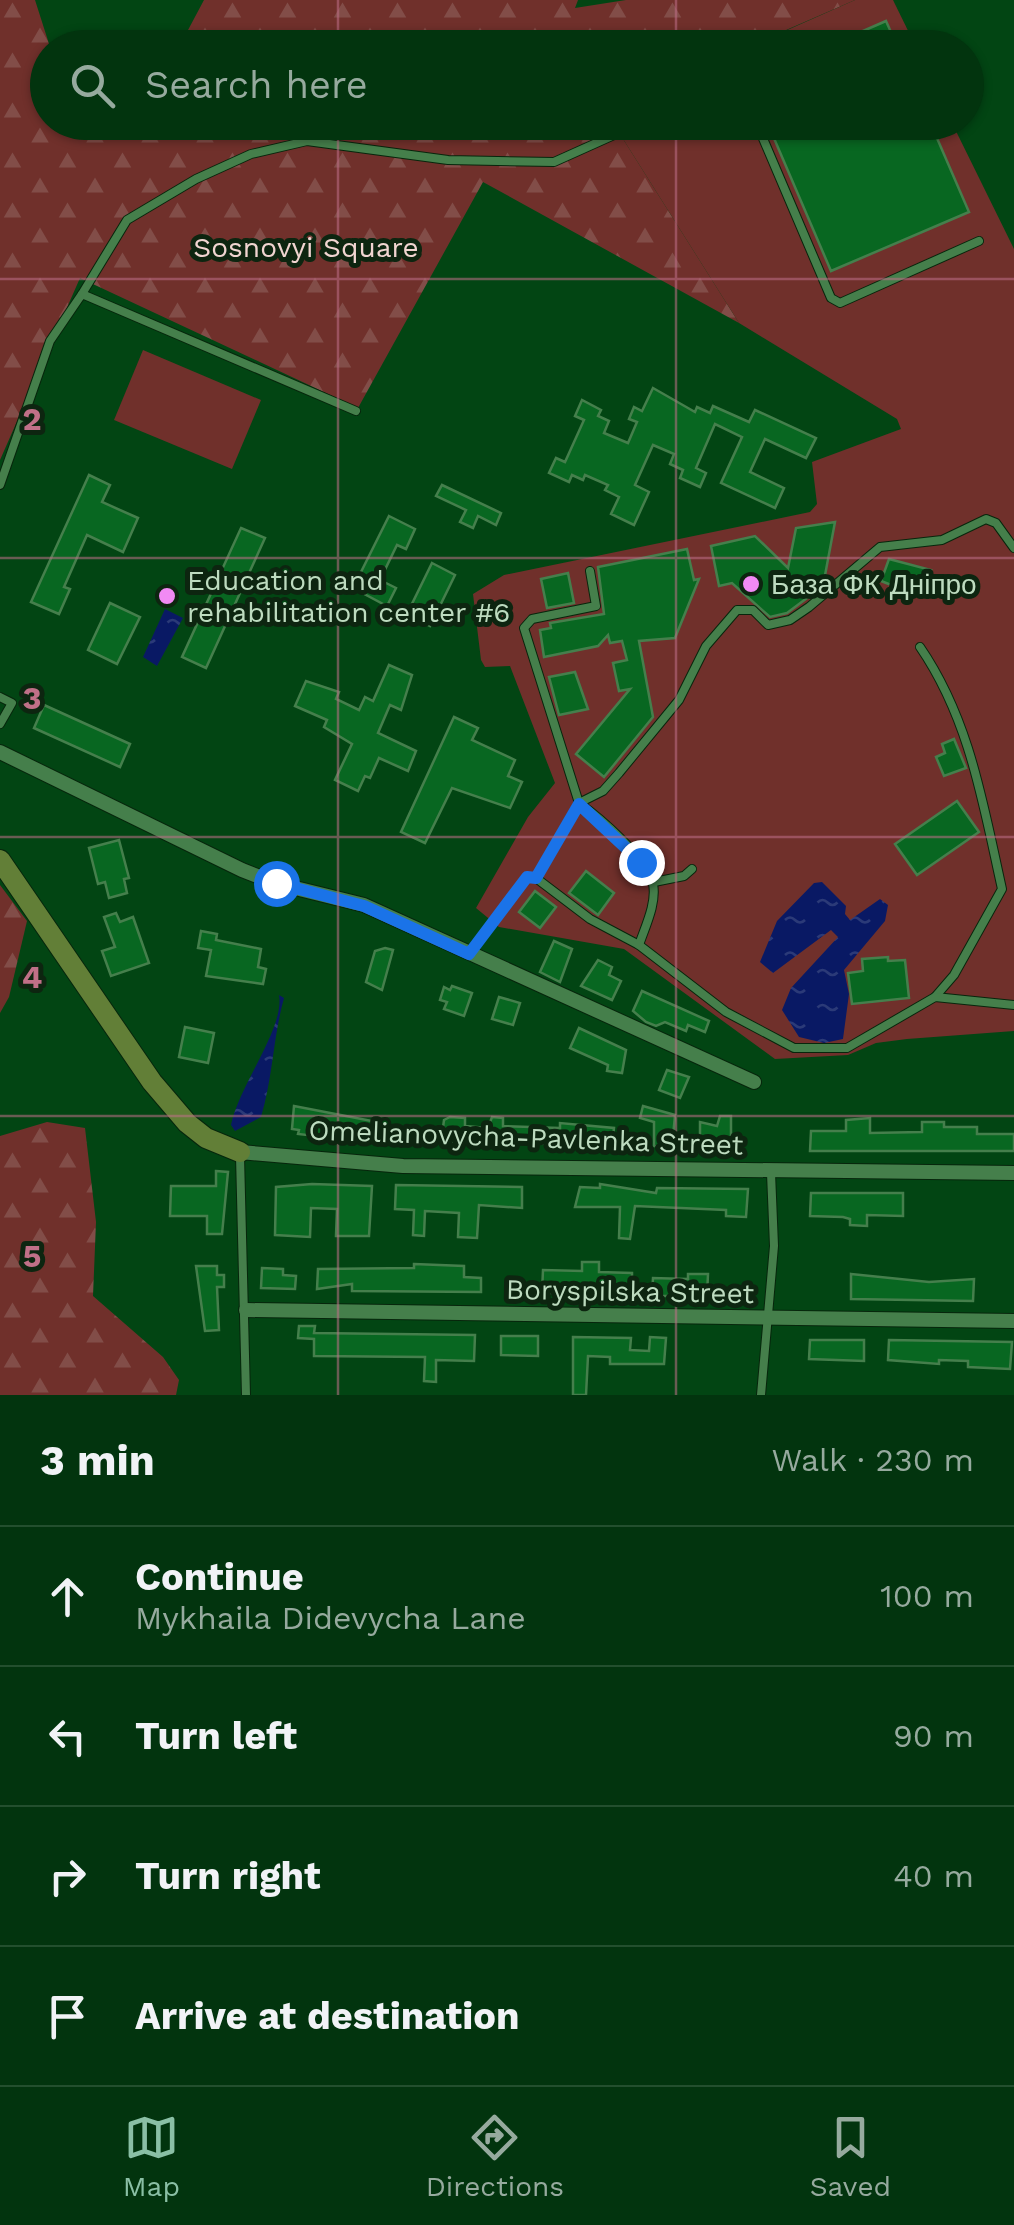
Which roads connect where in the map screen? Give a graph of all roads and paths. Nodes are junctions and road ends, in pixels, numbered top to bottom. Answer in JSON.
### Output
{"nodes":[{"id":1,"x":604,"y":140,"type":"edge"},
{"id":2,"x":764,"y":140,"type":"edge"},
{"id":3,"x":978,"y":241,"type":"dead end"},
{"id":4,"x":82,"y":294,"type":"junction"},
{"id":5,"x":356,"y":411,"type":"dead end"},
{"id":6,"x":0,"y":485,"type":"edge"},
{"id":7,"x":1014,"y":548,"type":"edge"},
{"id":8,"x":590,"y":571,"type":"dead end"},
{"id":9,"x":920,"y":647,"type":"dead end"},
{"id":10,"x":0,"y":697,"type":"edge"},
{"id":11,"x":0,"y":724,"type":"edge"},
{"id":12,"x":0,"y":752,"type":"edge"},
{"id":13,"x":579,"y":804,"type":"junction"},
{"id":14,"x":0,"y":860,"type":"edge"},
{"id":15,"x":692,"y":869,"type":"dead end"},
{"id":16,"x":536,"y":878,"type":"junction"},
{"id":17,"x":654,"y":882,"type":"junction"},
{"id":18,"x":639,"y":945,"type":"junction"},
{"id":19,"x":469,"y":954,"type":"junction"},
{"id":20,"x":935,"y":997,"type":"junction"},
{"id":21,"x":1014,"y":1005,"type":"edge"},
{"id":22,"x":754,"y":1082,"type":"dead end"},
{"id":23,"x":240,"y":1152,"type":"junction"},
{"id":24,"x":1014,"y":1172,"type":"edge"},
{"id":25,"x":771,"y":1173,"type":"junction"},
{"id":26,"x":246,"y":1310,"type":"junction"},
{"id":27,"x":765,"y":1318,"type":"junction"},
{"id":28,"x":1014,"y":1321,"type":"edge"},
{"id":29,"x":246,"y":1395,"type":"edge"},
{"id":30,"x":761,"y":1395,"type":"edge"}],
"edges":[{"from":1,"to":4,"type":"lane"},
{"from":2,"to":3,"type":"lane"},
{"from":4,"to":5,"type":"lane"},
{"from":4,"to":6,"type":"lane"},
{"from":7,"to":13,"type":"lane"},
{"from":8,"to":13,"type":"lane"},
{"from":9,"to":20,"type":"lane"},
{"from":10,"to":11,"type":"lane"},
{"from":12,"to":19,"type":"street"},
{"from":13,"to":16,"type":"lane"},
{"from":13,"to":17,"type":"lane"},
{"from":14,"to":23,"type":"street","name":"Omelianovycha-Pavlenka Street"},
{"from":15,"to":17,"type":"lane"},
{"from":16,"to":18,"type":"lane"},
{"from":16,"to":19,"type":"lane"},
{"from":17,"to":18,"type":"lane"},
{"from":18,"to":20,"type":"lane"},
{"from":19,"to":22,"type":"street"},
{"from":20,"to":21,"type":"lane"},
{"from":23,"to":25,"type":"street","name":"Omelianovycha-Pavlenka Street"},
{"from":23,"to":26,"type":"lane"},
{"from":24,"to":25,"type":"street","name":"Omelianovycha-Pavlenka Street"},
{"from":25,"to":27,"type":"lane"},
{"from":26,"to":27,"type":"street","name":"Boryspilska Street"},
{"from":26,"to":29,"type":"lane"},
{"from":27,"to":28,"type":"street","name":"Boryspilska Street"},
{"from":27,"to":30,"type":"lane"}]}
